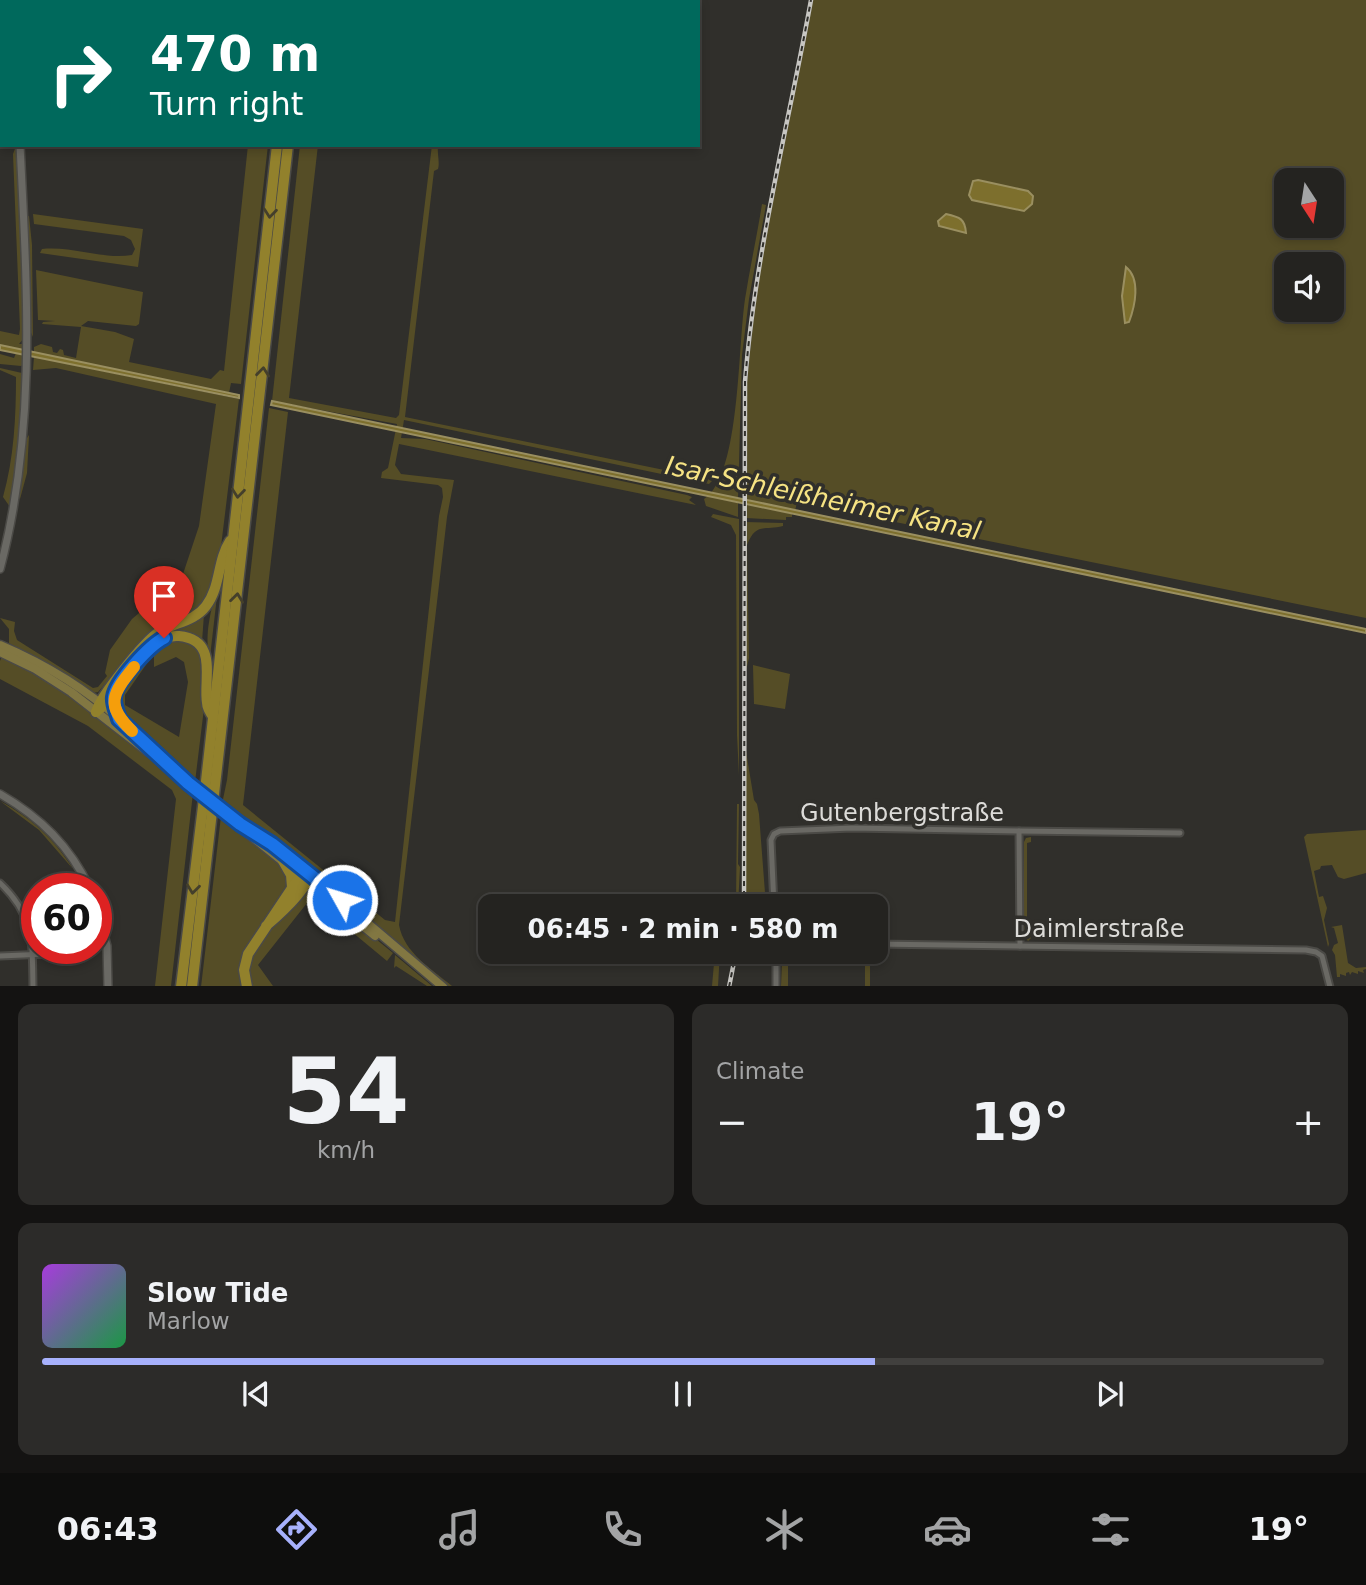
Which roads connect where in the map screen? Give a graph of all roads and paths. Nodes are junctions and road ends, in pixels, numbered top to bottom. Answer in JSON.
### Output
{"nodes":[{"id":1,"x":20,"y":147,"type":"edge"},
{"id":2,"x":277,"y":147,"type":"edge"},
{"id":3,"x":288,"y":147,"type":"edge"},
{"id":4,"x":233,"y":538,"type":"junction"},
{"id":5,"x":0,"y":569,"type":"edge"},
{"id":6,"x":1,"y":648,"type":"edge"},
{"id":7,"x":114,"y":693,"type":"junction"},
{"id":8,"x":99,"y":707,"type":"junction"},
{"id":9,"x":214,"y":718,"type":"junction"},
{"id":10,"x":119,"y":719,"type":"junction"},
{"id":11,"x":155,"y":755,"type":"junction"},
{"id":12,"x":0,"y":794,"type":"edge"},
{"id":13,"x":240,"y":824,"type":"junction"},
{"id":14,"x":1019,"y":831,"type":"junction"},
{"id":15,"x":1180,"y":833,"type":"dead end"},
{"id":16,"x":283,"y":861,"type":"junction"},
{"id":17,"x":81,"y":873,"type":"edge"},
{"id":18,"x":307,"y":877,"type":"junction"},
{"id":19,"x":0,"y":883,"type":"edge"},
{"id":20,"x":292,"y":887,"type":"junction"},
{"id":21,"x":773,"y":894,"type":"edge"},
{"id":22,"x":21,"y":911,"type":"edge"},
{"id":23,"x":266,"y":926,"type":"junction"},
{"id":24,"x":888,"y":944,"type":"edge"},
{"id":25,"x":1020,"y":946,"type":"junction"},
{"id":26,"x":399,"y":952,"type":"junction"},
{"id":27,"x":21,"y":955,"type":"edge"},
{"id":28,"x":0,"y":956,"type":"edge"},
{"id":29,"x":32,"y":964,"type":"edge"},
{"id":30,"x":107,"y":964,"type":"edge"},
{"id":31,"x":776,"y":964,"type":"edge"},
{"id":32,"x":33,"y":986,"type":"edge"},
{"id":33,"x":108,"y":986,"type":"edge"},
{"id":34,"x":181,"y":986,"type":"edge"},
{"id":35,"x":192,"y":986,"type":"edge"},
{"id":36,"x":247,"y":986,"type":"edge"},
{"id":37,"x":436,"y":986,"type":"edge"},
{"id":38,"x":443,"y":986,"type":"edge"},
{"id":39,"x":776,"y":986,"type":"edge"},
{"id":40,"x":1329,"y":986,"type":"edge"}],
"edges":[{"from":1,"to":5,"type":"main road"},
{"from":2,"to":4,"type":"highway","one_way":true},
{"from":35,"to":3,"type":"highway","one_way":true},
{"from":4,"to":8,"type":"highway"},
{"from":4,"to":9,"type":"highway"},
{"from":6,"to":8,"type":"main road"},
{"from":7,"to":8,"type":"highway"},
{"from":7,"to":9,"type":"highway"},
{"from":7,"to":10,"type":"highway"},
{"from":8,"to":10,"type":"main road"},
{"from":8,"to":11,"type":"main road"},
{"from":9,"to":34,"type":"highway","one_way":true},
{"from":10,"to":11,"type":"main road"},
{"from":11,"to":13,"type":"main road","bridge":true},
{"from":12,"to":17,"type":"main road"},
{"from":13,"to":16,"type":"main road"},
{"from":13,"to":18,"type":"main road"},
{"from":14,"to":15,"type":"street","name":"Gutenbergstraße"},
{"from":14,"to":21,"type":"street","name":"Gutenbergstraße"},
{"from":14,"to":25,"type":"street","name":"Gutenbergstraße"},
{"from":16,"to":18,"type":"main road"},
{"from":16,"to":20,"type":"highway"},
{"from":18,"to":20,"type":"highway"},
{"from":18,"to":23,"type":"highway"},
{"from":18,"to":26,"type":"main road"},
{"from":19,"to":22,"type":"street"},
{"from":20,"to":23,"type":"highway"},
{"from":23,"to":36,"type":"highway"},
{"from":24,"to":25,"type":"street","name":"Daimlerstraße"},
{"from":25,"to":40,"type":"street","name":"Daimlerstraße"},
{"from":26,"to":37,"type":"main road"},
{"from":26,"to":38,"type":"main road"},
{"from":27,"to":28,"type":"street"},
{"from":29,"to":32,"type":"street"},
{"from":30,"to":33,"type":"main road"},
{"from":31,"to":39,"type":"street"}]}
